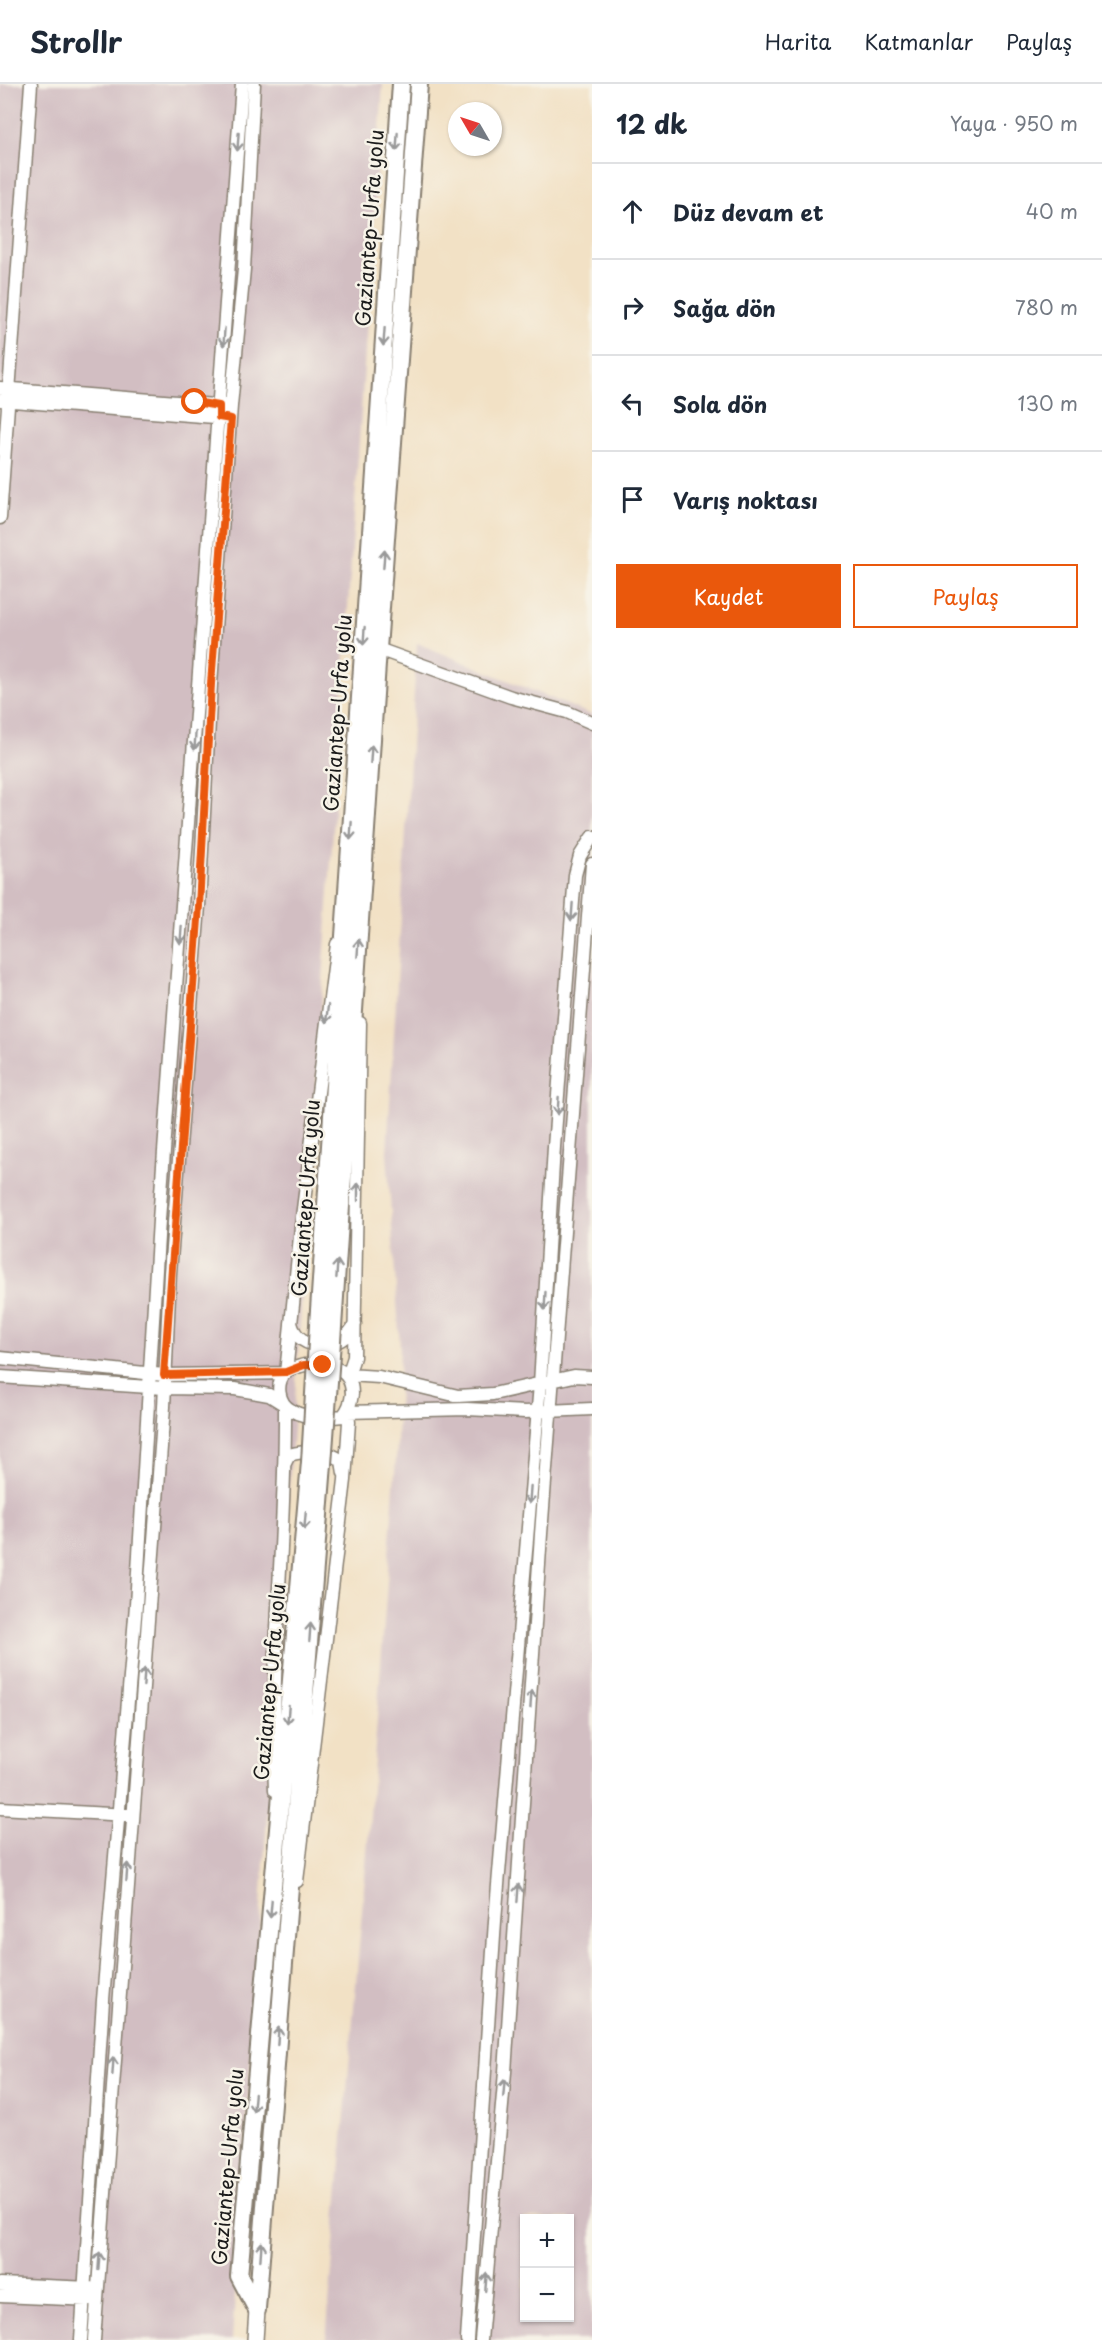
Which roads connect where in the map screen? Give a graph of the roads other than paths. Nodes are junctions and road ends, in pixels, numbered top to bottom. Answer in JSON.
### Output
{"nodes":[{"id":1,"x":31,"y":84,"type":"edge"},
{"id":2,"x":242,"y":84,"type":"edge"},
{"id":3,"x":254,"y":84,"type":"edge"},
{"id":4,"x":401,"y":84,"type":"edge"},
{"id":5,"x":419,"y":84,"type":"edge"},
{"id":6,"x":5,"y":394,"type":"edge"},
{"id":7,"x":225,"y":412,"type":"junction"},
{"id":8,"x":0,"y":518,"type":"edge"},
{"id":9,"x":378,"y":649,"type":"junction"},
{"id":10,"x":592,"y":723,"type":"edge"},
{"id":11,"x":592,"y":837,"type":"edge"},
{"id":12,"x":592,"y":864,"type":"edge"},
{"id":13,"x":347,"y":894,"type":"junction"},
{"id":14,"x":356,"y":977,"type":"junction"},
{"id":15,"x":291,"y":1322,"type":"junction"},
{"id":16,"x":355,"y":1322,"type":"junction"},
{"id":17,"x":326,"y":1326,"type":"junction"},
{"id":18,"x":0,"y":1358,"type":"edge"},
{"id":19,"x":286,"y":1372,"type":"junction"},
{"id":20,"x":149,"y":1373,"type":"junction"},
{"id":21,"x":348,"y":1376,"type":"junction"},
{"id":22,"x":0,"y":1377,"type":"edge"},
{"id":23,"x":592,"y":1377,"type":"edge"},
{"id":24,"x":164,"y":1381,"type":"junction"},
{"id":25,"x":553,"y":1381,"type":"junction"},
{"id":26,"x":540,"y":1384,"type":"junction"},
{"id":27,"x":149,"y":1386,"type":"junction"},
{"id":28,"x":285,"y":1405,"type":"junction"},
{"id":29,"x":592,"y":1408,"type":"edge"},
{"id":30,"x":550,"y":1410,"type":"junction"},
{"id":31,"x":537,"y":1411,"type":"junction"},
{"id":32,"x":346,"y":1412,"type":"junction"},
{"id":33,"x":317,"y":1463,"type":"junction"},
{"id":34,"x":284,"y":1465,"type":"junction"},
{"id":35,"x":345,"y":1480,"type":"junction"},
{"id":36,"x":0,"y":1808,"type":"edge"},
{"id":37,"x":126,"y":1815,"type":"junction"},
{"id":38,"x":277,"y":1841,"type":"junction"},
{"id":39,"x":285,"y":1947,"type":"junction"},
{"id":40,"x":0,"y":2284,"type":"edge"},
{"id":41,"x":90,"y":2294,"type":"junction"},
{"id":42,"x":0,"y":2296,"type":"edge"},
{"id":43,"x":257,"y":2310,"type":"junction"},
{"id":44,"x":81,"y":2340,"type":"edge"},
{"id":45,"x":94,"y":2340,"type":"edge"},
{"id":46,"x":255,"y":2340,"type":"edge"},
{"id":47,"x":467,"y":2340,"type":"edge"},
{"id":48,"x":481,"y":2340,"type":"edge"}],
"edges":[{"from":1,"to":6,"type":"street"},
{"from":2,"to":7,"type":"street","one_way":true},
{"from":3,"to":7,"type":"street"},
{"from":4,"to":13,"type":"highway","name":"Gaziantep-Urfa yolu","one_way":true},
{"from":9,"to":5,"type":"highway","name":"Gaziantep-Urfa yolu","one_way":true},
{"from":6,"to":7,"type":"street"},
{"from":6,"to":8,"type":"street"},
{"from":7,"to":20,"type":"street","one_way":true},
{"from":7,"to":24,"type":"street"},
{"from":9,"to":10,"type":"street"},
{"from":14,"to":9,"type":"highway","name":"Gaziantep-Urfa yolu","one_way":true},
{"from":11,"to":26,"type":"street","one_way":true},
{"from":12,"to":25,"type":"street"},
{"from":13,"to":15,"type":"street","one_way":true},
{"from":13,"to":17,"type":"highway","name":"Gaziantep-Urfa yolu"},
{"from":16,"to":14,"type":"street","one_way":true},
{"from":17,"to":14,"type":"highway","name":"Gaziantep-Urfa yolu","one_way":true},
{"from":15,"to":16,"type":"street"},
{"from":15,"to":19,"type":"street"},
{"from":16,"to":21,"type":"street"},
{"from":17,"to":33,"type":"highway","name":"Gaziantep-Urfa yolu","bridge":true},
{"from":18,"to":20,"type":"street"},
{"from":19,"to":21,"type":"street"},
{"from":19,"to":24,"type":"street"},
{"from":19,"to":28,"type":"street"},
{"from":20,"to":24,"type":"street"},
{"from":20,"to":27,"type":"street"},
{"from":21,"to":26,"type":"street"},
{"from":21,"to":32,"type":"street"},
{"from":22,"to":27,"type":"street"},
{"from":23,"to":25,"type":"street"},
{"from":24,"to":27,"type":"street"},
{"from":24,"to":28,"type":"street"},
{"from":37,"to":24,"type":"street","one_way":true},
{"from":25,"to":26,"type":"street"},
{"from":25,"to":30,"type":"street"},
{"from":26,"to":31,"type":"street"},
{"from":27,"to":37,"type":"street"},
{"from":28,"to":32,"type":"street"},
{"from":28,"to":34,"type":"street"},
{"from":29,"to":30,"type":"street"},
{"from":30,"to":31,"type":"street"},
{"from":48,"to":30,"type":"street","one_way":true},
{"from":31,"to":32,"type":"street"},
{"from":31,"to":47,"type":"street","one_way":true},
{"from":32,"to":35,"type":"street"},
{"from":33,"to":38,"type":"highway","name":"Gaziantep-Urfa yolu","one_way":true},
{"from":39,"to":33,"type":"highway","name":"Gaziantep-Urfa yolu","one_way":true},
{"from":34,"to":35,"type":"street"},
{"from":34,"to":38,"type":"street"},
{"from":35,"to":39,"type":"street"},
{"from":36,"to":37,"type":"street"},
{"from":37,"to":41,"type":"street"},
{"from":38,"to":43,"type":"highway","name":"Gaziantep-Urfa yolu","one_way":true},
{"from":43,"to":39,"type":"highway","name":"Gaziantep-Urfa yolu","one_way":true},
{"from":40,"to":41,"type":"street"},
{"from":41,"to":42,"type":"street"},
{"from":41,"to":44,"type":"street"},
{"from":41,"to":45,"type":"street"},
{"from":43,"to":46,"type":"main road","name":"Gaziantep-Urfa yolu"}]}
